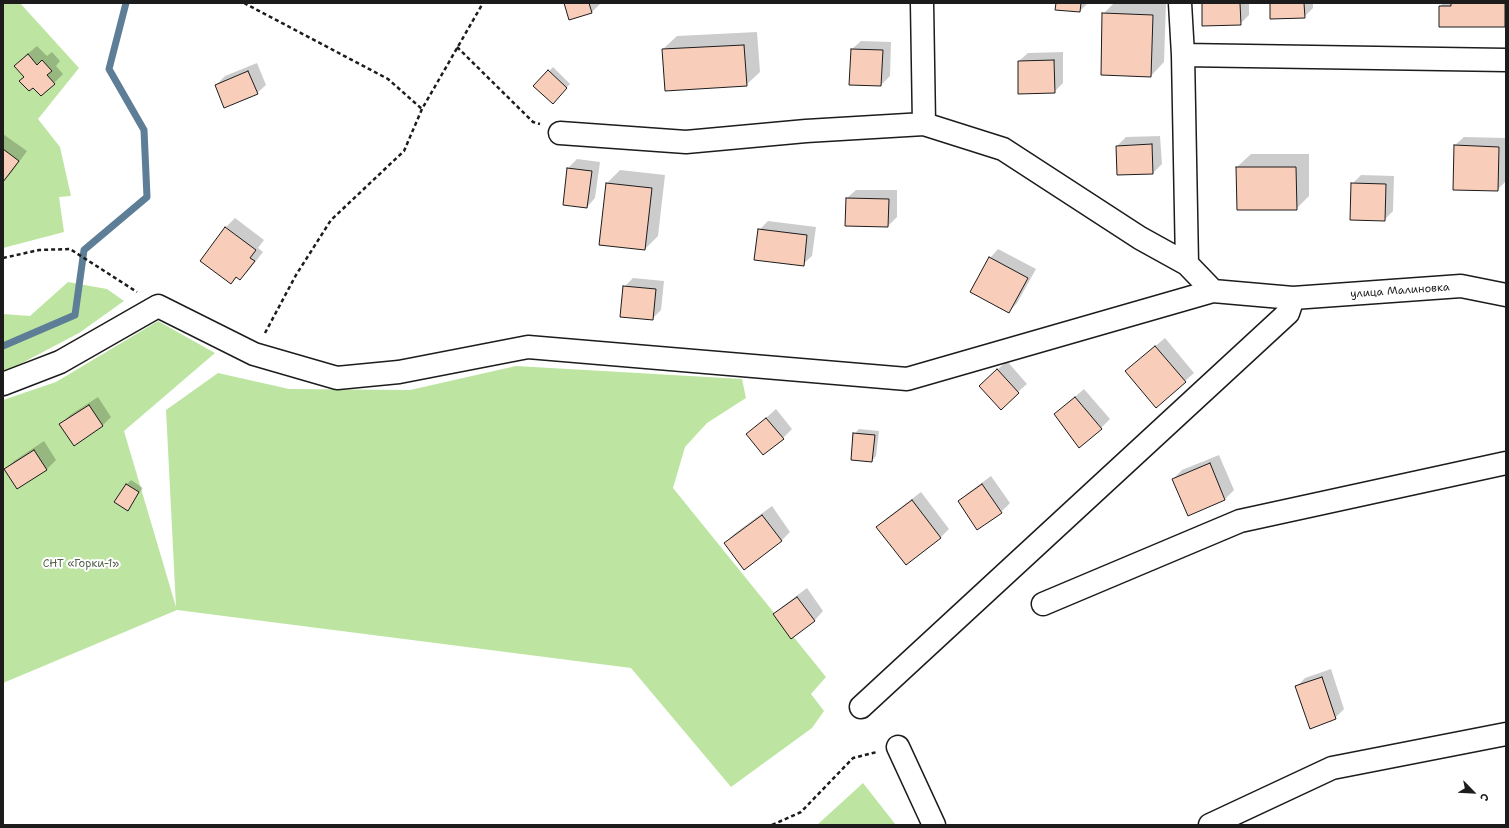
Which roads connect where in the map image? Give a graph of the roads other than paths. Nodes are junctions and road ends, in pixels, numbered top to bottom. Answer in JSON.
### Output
{"nodes":[{"id":1,"x":922,"y":3,"type":"edge"},
{"id":2,"x":1180,"y":3,"type":"edge"},
{"id":3,"x":1183,"y":55,"type":"junction"},
{"id":4,"x":1506,"y":60,"type":"edge"},
{"id":5,"x":924,"y":124,"type":"junction"},
{"id":6,"x":560,"y":133,"type":"road end"},
{"id":7,"x":1186,"y":264,"type":"junction"},
{"id":8,"x":1213,"y":291,"type":"junction"},
{"id":9,"x":1506,"y":295,"type":"edge"},
{"id":10,"x":1293,"y":298,"type":"junction"},
{"id":11,"x":3,"y":384,"type":"edge"},
{"id":12,"x":1506,"y":463,"type":"edge"},
{"id":13,"x":1043,"y":604,"type":"dead end"},
{"id":14,"x":861,"y":707,"type":"dead end"},
{"id":15,"x":1506,"y":734,"type":"edge"},
{"id":16,"x":898,"y":747,"type":"road end"},
{"id":17,"x":934,"y":825,"type":"edge"},
{"id":18,"x":1210,"y":825,"type":"edge"}],
"edges":[{"from":1,"to":5,"type":"street"},
{"from":2,"to":3,"type":"street"},
{"from":3,"to":4,"type":"street"},
{"from":3,"to":7,"type":"street"},
{"from":5,"to":6,"type":"street"},
{"from":5,"to":7,"type":"street"},
{"from":7,"to":8,"type":"street"},
{"from":8,"to":10,"type":"street","name":"улица Малиновка"},
{"from":8,"to":11,"type":"street"},
{"from":9,"to":10,"type":"street","name":"улица Малиновка"},
{"from":10,"to":14,"type":"street"},
{"from":12,"to":13,"type":"street"},
{"from":15,"to":18,"type":"street"},
{"from":16,"to":17,"type":"street"}]}
